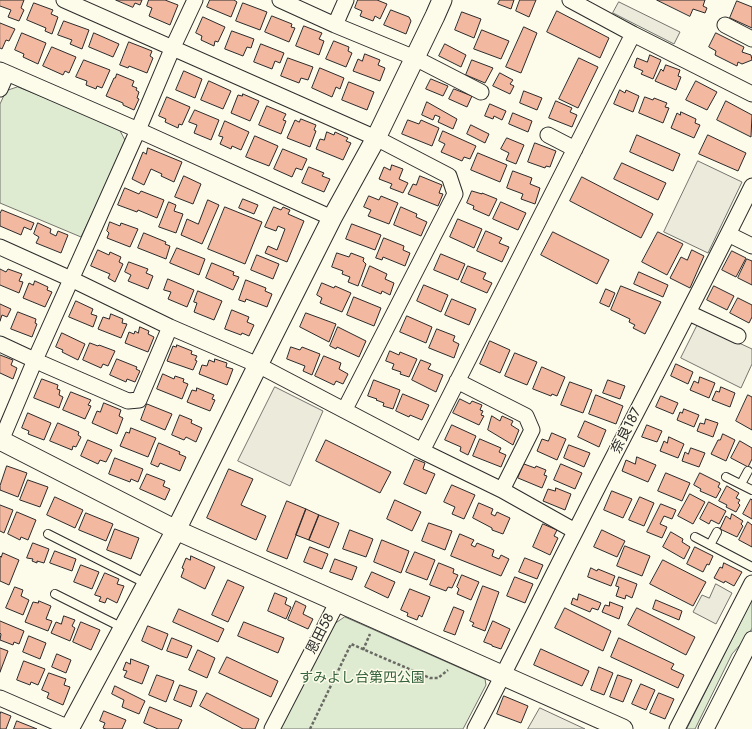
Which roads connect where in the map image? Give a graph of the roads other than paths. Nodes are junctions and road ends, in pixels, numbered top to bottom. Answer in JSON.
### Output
{"nodes":[{"id":1,"x":64,"y":0,"type":"edge"},
{"id":2,"x":195,"y":0,"type":"edge"},
{"id":3,"x":280,"y":0,"type":"edge"},
{"id":4,"x":346,"y":0,"type":"edge"},
{"id":5,"x":442,"y":0,"type":"edge"},
{"id":6,"x":570,"y":0,"type":"edge"},
{"id":7,"x":335,"y":25,"type":"junction"},
{"id":8,"x":725,"y":25,"type":"dead end"},
{"id":9,"x":633,"y":34,"type":"junction"},
{"id":10,"x":752,"y":40,"type":"edge"},
{"id":11,"x":173,"y":47,"type":"junction"},
{"id":12,"x":415,"y":58,"type":"junction"},
{"id":13,"x":3,"y":72,"type":"edge"},
{"id":14,"x":0,"y":88,"type":"edge"},
{"id":15,"x":482,"y":92,"type":"dead end"},
{"id":16,"x":752,"y":94,"type":"edge"},
{"id":17,"x":138,"y":130,"type":"junction"},
{"id":18,"x":548,"y":135,"type":"dead end"},
{"id":19,"x":376,"y":138,"type":"junction"},
{"id":20,"x":575,"y":149,"type":"junction"},
{"id":21,"x":752,"y":186,"type":"edge"},
{"id":22,"x":332,"y":218,"type":"junction"},
{"id":23,"x":728,"y":234,"type":"junction"},
{"id":24,"x":752,"y":246,"type":"edge"},
{"id":25,"x":0,"y":247,"type":"edge"},
{"id":26,"x":71,"y":279,"type":"junction"},
{"id":27,"x":689,"y":312,"type":"junction"},
{"id":28,"x":170,"y":327,"type":"junction"},
{"id":29,"x":738,"y":336,"type":"dead end"},
{"id":30,"x":0,"y":344,"type":"edge"},
{"id":31,"x":35,"y":360,"type":"junction"},
{"id":32,"x":258,"y":365,"type":"junction"},
{"id":33,"x":457,"y":381,"type":"junction"},
{"id":34,"x":345,"y":409,"type":"junction"},
{"id":35,"x":0,"y":441,"type":"edge"},
{"id":36,"x":422,"y":451,"type":"junction"},
{"id":37,"x":748,"y":471,"type":"dead end"},
{"id":38,"x":726,"y":477,"type":"dead end"},
{"id":39,"x":741,"y":484,"type":"junction"},
{"id":40,"x":502,"y":490,"type":"junction"},
{"id":41,"x":752,"y":490,"type":"edge"},
{"id":42,"x":176,"y":530,"type":"junction"},
{"id":43,"x":575,"y":531,"type":"junction"},
{"id":44,"x":717,"y":532,"type":"dead end"},
{"id":45,"x":48,"y":534,"type":"dead end"},
{"id":46,"x":695,"y":537,"type":"dead end"},
{"id":47,"x":710,"y":545,"type":"junction"},
{"id":48,"x":752,"y":567,"type":"edge"},
{"id":49,"x":752,"y":583,"type":"edge"},
{"id":50,"x":147,"y":584,"type":"junction"},
{"id":51,"x":55,"y":594,"type":"dead end"},
{"id":52,"x":337,"y":603,"type":"junction"},
{"id":53,"x":123,"y":628,"type":"junction"},
{"id":54,"x":752,"y":639,"type":"edge"},
{"id":55,"x":503,"y":676,"type":"junction"},
{"id":56,"x":0,"y":698,"type":"edge"},
{"id":57,"x":69,"y":729,"type":"edge"},
{"id":58,"x":272,"y":729,"type":"edge"},
{"id":59,"x":475,"y":729,"type":"edge"},
{"id":60,"x":623,"y":729,"type":"edge"},
{"id":61,"x":677,"y":729,"type":"edge"},
{"id":62,"x":706,"y":729,"type":"edge"}],
"edges":[{"from":1,"to":11,"type":"street"},
{"from":2,"to":11,"type":"street"},
{"from":3,"to":7,"type":"street"},
{"from":4,"to":7,"type":"street"},
{"from":5,"to":12,"type":"street"},
{"from":6,"to":9,"type":"street"},
{"from":7,"to":12,"type":"street"},
{"from":8,"to":10,"type":"street"},
{"from":9,"to":16,"type":"street"},
{"from":9,"to":20,"type":"street"},
{"from":11,"to":17,"type":"street"},
{"from":11,"to":19,"type":"street"},
{"from":12,"to":15,"type":"street"},
{"from":12,"to":19,"type":"street"},
{"from":13,"to":14,"type":"street"},
{"from":13,"to":17,"type":"street"},
{"from":17,"to":22,"type":"street"},
{"from":17,"to":26,"type":"street"},
{"from":18,"to":20,"type":"street"},
{"from":19,"to":22,"type":"street"},
{"from":19,"to":34,"type":"street"},
{"from":20,"to":33,"type":"street"},
{"from":21,"to":23,"type":"street","name":"奈良187"},
{"from":22,"to":32,"type":"street"},
{"from":23,"to":24,"type":"street"},
{"from":23,"to":27,"type":"street","name":"奈良187"},
{"from":25,"to":26,"type":"street"},
{"from":26,"to":28,"type":"street"},
{"from":26,"to":31,"type":"street"},
{"from":27,"to":29,"type":"street"},
{"from":27,"to":43,"type":"street","name":"奈良187"},
{"from":28,"to":31,"type":"street"},
{"from":28,"to":32,"type":"street"},
{"from":30,"to":31,"type":"street"},
{"from":31,"to":35,"type":"street"},
{"from":32,"to":34,"type":"street"},
{"from":32,"to":42,"type":"street"},
{"from":33,"to":36,"type":"street"},
{"from":33,"to":40,"type":"street"},
{"from":34,"to":36,"type":"street"},
{"from":35,"to":42,"type":"street"},
{"from":36,"to":40,"type":"street"},
{"from":37,"to":39,"type":"lane"},
{"from":38,"to":39,"type":"lane"},
{"from":39,"to":41,"type":"lane"},
{"from":40,"to":43,"type":"street"},
{"from":42,"to":50,"type":"street"},
{"from":42,"to":52,"type":"street"},
{"from":43,"to":55,"type":"street","name":"奈良187"},
{"from":44,"to":47,"type":"lane"},
{"from":45,"to":50,"type":"lane"},
{"from":46,"to":47,"type":"lane"},
{"from":47,"to":48,"type":"lane"},
{"from":49,"to":61,"type":"street"},
{"from":50,"to":53,"type":"street"},
{"from":51,"to":53,"type":"lane"},
{"from":52,"to":55,"type":"street"},
{"from":52,"to":58,"type":"street","name":"恩田58"},
{"from":53,"to":57,"type":"street"},
{"from":54,"to":62,"type":"street"},
{"from":55,"to":59,"type":"street","name":"奈良187"},
{"from":55,"to":60,"type":"street"},
{"from":56,"to":57,"type":"street"}]}
